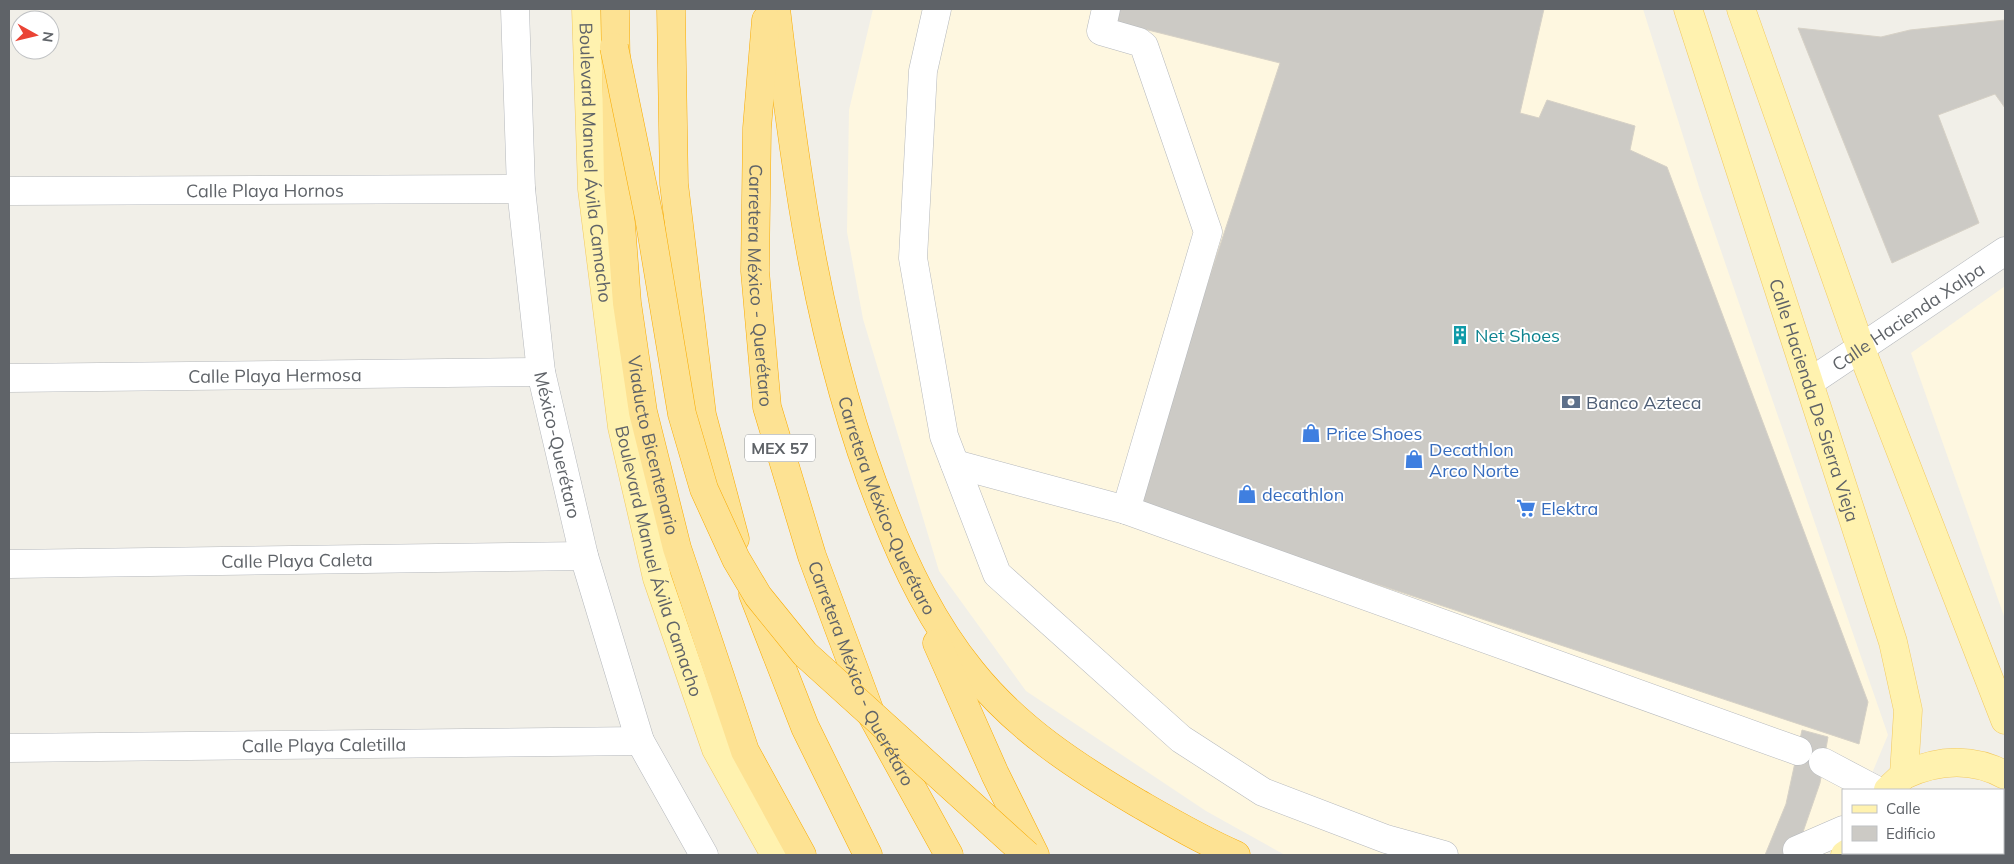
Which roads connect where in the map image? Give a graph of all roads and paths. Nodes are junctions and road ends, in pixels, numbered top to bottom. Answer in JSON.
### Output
{"nodes":[{"id":1,"x":515,"y":9,"type":"edge"},
{"id":2,"x":586,"y":9,"type":"edge"},
{"id":3,"x":615,"y":9,"type":"edge"},
{"id":4,"x":671,"y":9,"type":"edge"},
{"id":5,"x":766,"y":9,"type":"edge"},
{"id":6,"x":776,"y":9,"type":"edge"},
{"id":7,"x":937,"y":9,"type":"edge"},
{"id":8,"x":1106,"y":9,"type":"edge"},
{"id":9,"x":1688,"y":9,"type":"edge"},
{"id":10,"x":1741,"y":9,"type":"edge"},
{"id":11,"x":614,"y":47,"type":"junction"},
{"id":12,"x":521,"y":188,"type":"junction"},
{"id":13,"x":9,"y":191,"type":"edge"},
{"id":14,"x":2005,"y":251,"type":"edge"},
{"id":15,"x":1861,"y":349,"type":"junction"},
{"id":16,"x":542,"y":372,"type":"junction"},
{"id":17,"x":9,"y":378,"type":"edge"},
{"id":18,"x":1810,"y":382,"type":"junction"},
{"id":19,"x":956,"y":464,"type":"junction"},
{"id":20,"x":1126,"y":510,"type":"junction"},
{"id":21,"x":895,"y":540,"type":"junction"},
{"id":22,"x":584,"y":556,"type":"junction"},
{"id":23,"x":9,"y":564,"type":"edge"},
{"id":24,"x":2005,"y":720,"type":"edge"},
{"id":25,"x":640,"y":741,"type":"junction"},
{"id":26,"x":9,"y":748,"type":"edge"},
{"id":27,"x":1798,"y":751,"type":"dead end"},
{"id":28,"x":1823,"y":762,"type":"dead end"},
{"id":29,"x":2005,"y":775,"type":"edge"},
{"id":30,"x":1896,"y":782,"type":"edge"},
{"id":31,"x":1874,"y":789,"type":"edge"},
{"id":32,"x":1842,"y":830,"type":"edge"},
{"id":33,"x":1797,"y":850,"type":"dead end"},
{"id":34,"x":704,"y":855,"type":"edge"},
{"id":35,"x":775,"y":855,"type":"edge"},
{"id":36,"x":802,"y":855,"type":"edge"},
{"id":37,"x":868,"y":855,"type":"edge"},
{"id":38,"x":949,"y":855,"type":"edge"},
{"id":39,"x":1027,"y":855,"type":"edge"},
{"id":40,"x":1035,"y":855,"type":"edge"},
{"id":41,"x":1236,"y":855,"type":"edge"},
{"id":42,"x":1444,"y":855,"type":"edge"}],
"edges":[{"from":1,"to":12,"type":"street","name":"México-Querétaro"},
{"from":2,"to":35,"type":"main road","name":"Boulevard Manuel Ávila Camacho"},
{"from":3,"to":11,"type":"highway","name":"Viaducto Bicentenario"},
{"from":4,"to":37,"type":"highway"},
{"from":5,"to":38,"type":"highway","name":"Carretera México - Querétaro","number":"MEX 57"},
{"from":6,"to":21,"type":"highway","name":"Carretera México-Querétaro"},
{"from":7,"to":19,"type":"street"},
{"from":8,"to":20,"type":"street"},
{"from":9,"to":18,"type":"main road","name":"Calle Hacienda De Sierra Vieja"},
{"from":10,"to":15,"type":"main road"},
{"from":11,"to":36,"type":"highway","name":"Viaducto Bicentenario","bridge":true},
{"from":11,"to":39,"type":"highway","bridge":true},
{"from":12,"to":13,"type":"street","name":"Calle Playa Hornos"},
{"from":12,"to":16,"type":"street","name":"México-Querétaro"},
{"from":14,"to":15,"type":"street","name":"Calle Hacienda Xalpa"},
{"from":15,"to":18,"type":"street","name":"Calle Hacienda Xalpa"},
{"from":15,"to":24,"type":"main road"},
{"from":16,"to":17,"type":"street","name":"Calle Playa Hermosa"},
{"from":16,"to":22,"type":"street","name":"México-Querétaro"},
{"from":18,"to":30,"type":"main road","name":"Calle Hacienda De Sierra Vieja"},
{"from":19,"to":20,"type":"street"},
{"from":19,"to":42,"type":"street"},
{"from":20,"to":27,"type":"street"},
{"from":21,"to":40,"type":"highway"},
{"from":21,"to":41,"type":"highway","name":"Carretera México-Querétaro"},
{"from":22,"to":23,"type":"street","name":"Calle Playa Caleta"},
{"from":22,"to":25,"type":"street","name":"México-Querétaro"},
{"from":25,"to":26,"type":"street","name":"Calle Playa Caletilla"},
{"from":25,"to":34,"type":"street","name":"México-Querétaro"},
{"from":28,"to":31,"type":"street"},
{"from":29,"to":30,"type":"main road"},
{"from":32,"to":33,"type":"street"}]}
